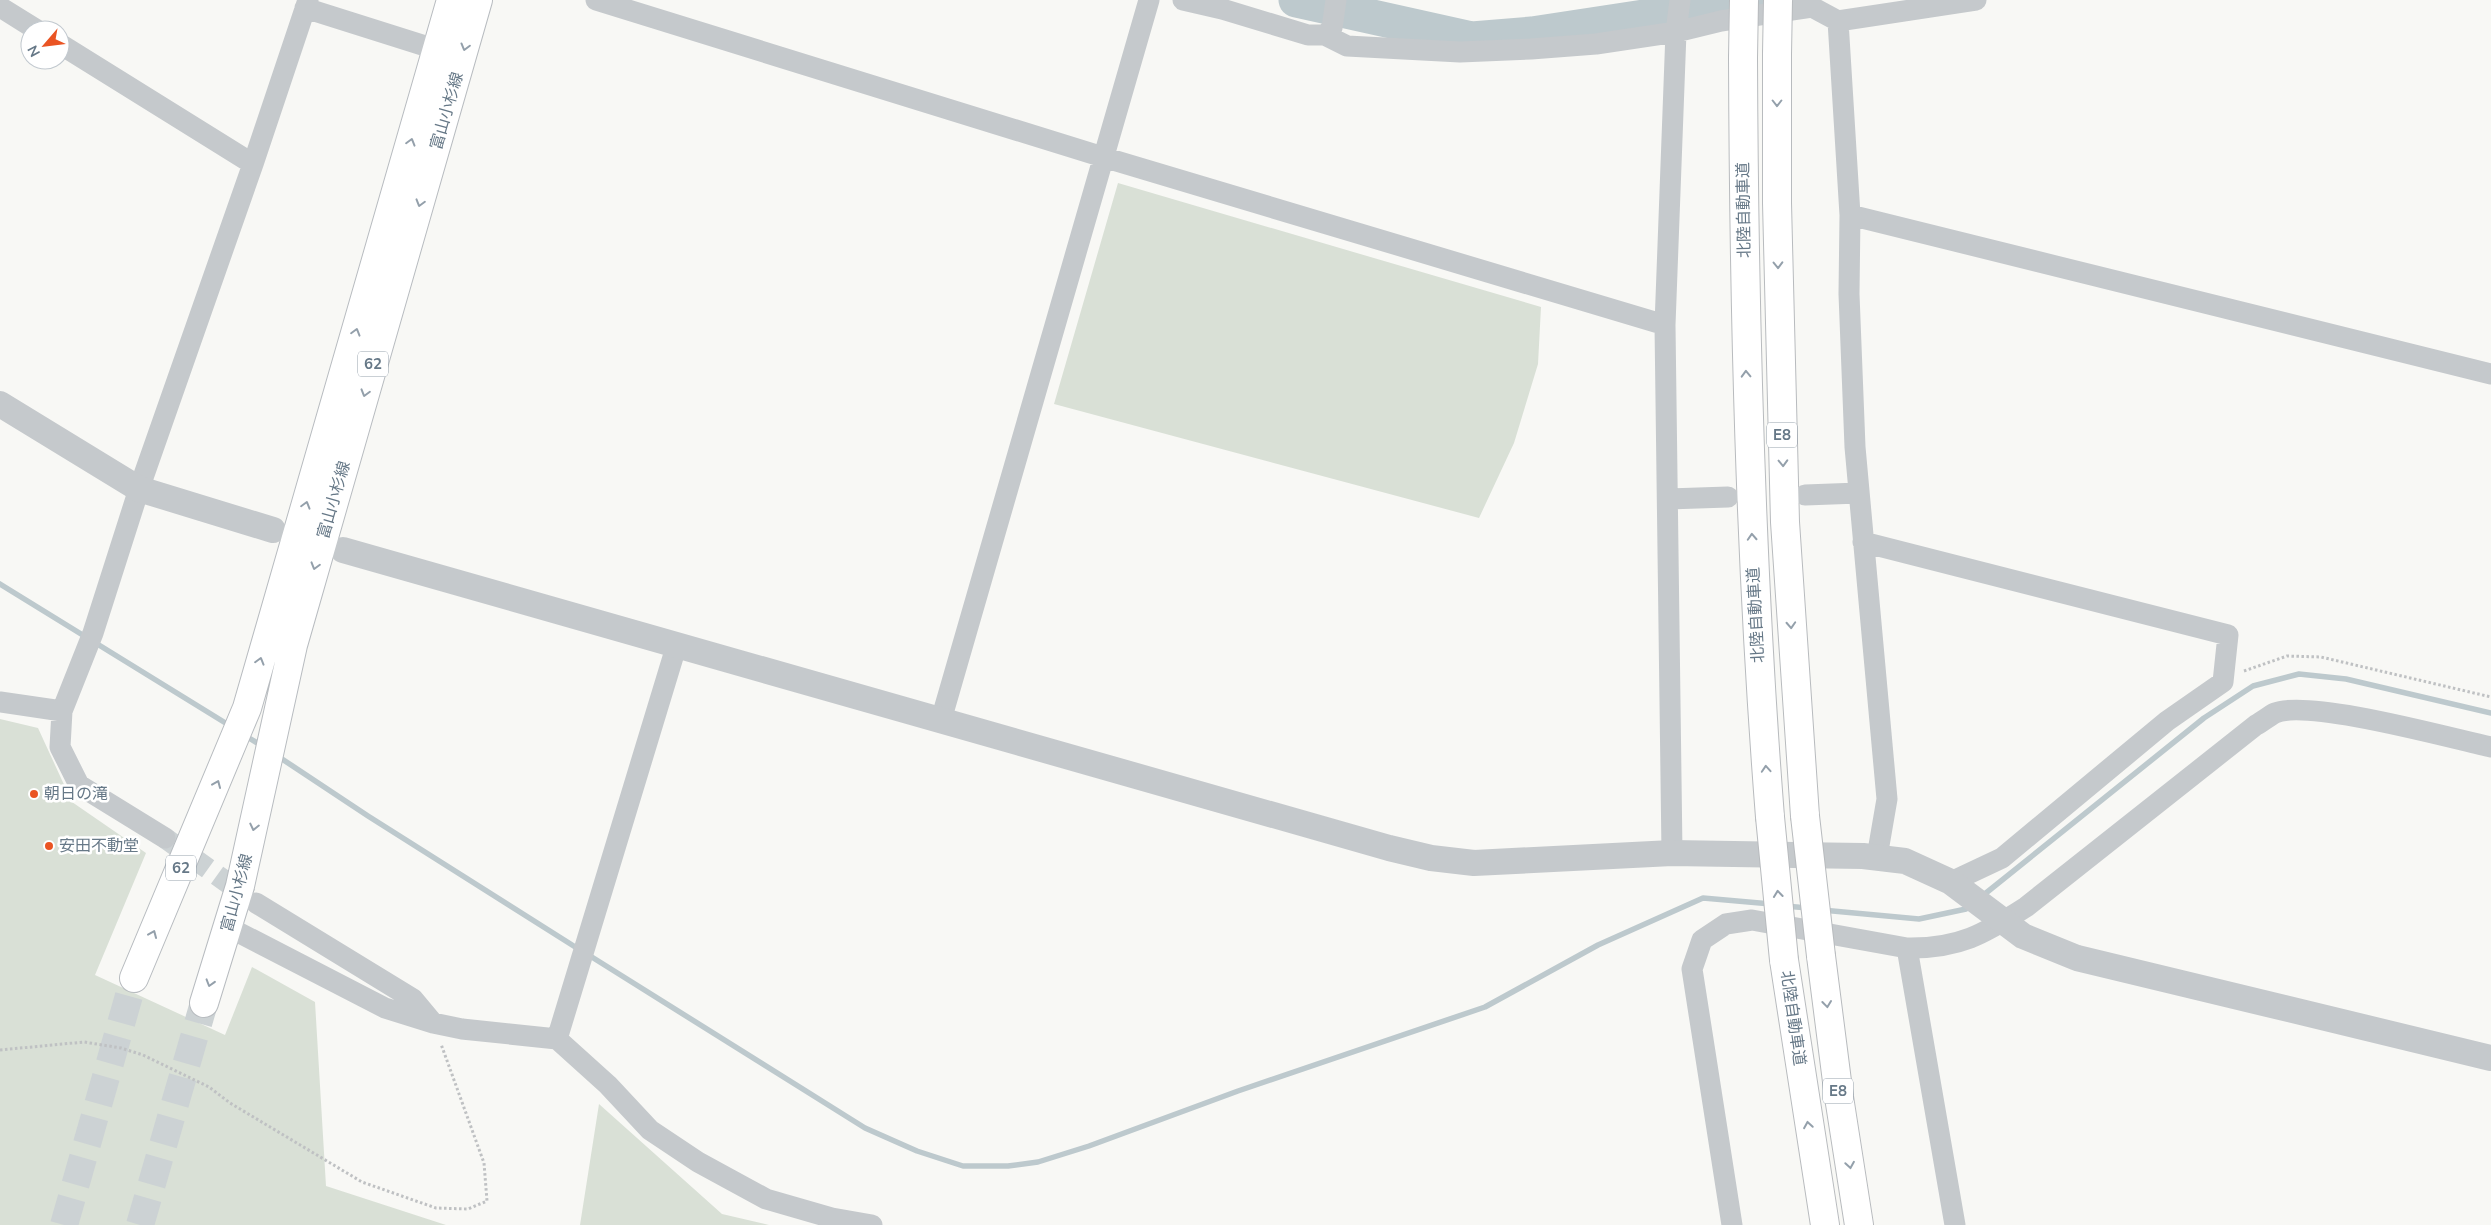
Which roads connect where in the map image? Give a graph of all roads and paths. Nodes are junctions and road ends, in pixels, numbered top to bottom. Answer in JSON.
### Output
{"nodes":[{"id":1,"x":451,"y":0,"type":"edge"},
{"id":2,"x":478,"y":0,"type":"edge"},
{"id":3,"x":596,"y":0,"type":"edge"},
{"id":4,"x":1149,"y":0,"type":"edge"},
{"id":5,"x":1183,"y":0,"type":"edge"},
{"id":6,"x":1336,"y":0,"type":"edge"},
{"id":7,"x":1680,"y":0,"type":"edge"},
{"id":8,"x":1744,"y":0,"type":"edge"},
{"id":9,"x":1778,"y":0,"type":"edge"},
{"id":10,"x":1976,"y":0,"type":"edge"},
{"id":11,"x":306,"y":4,"type":"edge"},
{"id":12,"x":0,"y":7,"type":"edge"},
{"id":13,"x":21,"y":20,"type":"edge"},
{"id":14,"x":1838,"y":21,"type":"junction"},
{"id":15,"x":1677,"y":28,"type":"junction"},
{"id":16,"x":1329,"y":31,"type":"junction"},
{"id":17,"x":70,"y":50,"type":"edge"},
{"id":18,"x":438,"y":50,"type":"junction"},
{"id":19,"x":1103,"y":157,"type":"junction"},
{"id":20,"x":253,"y":164,"type":"junction"},
{"id":21,"x":1850,"y":215,"type":"junction"},
{"id":22,"x":1665,"y":325,"type":"junction"},
{"id":23,"x":2491,"y":374,"type":"edge"},
{"id":24,"x":0,"y":404,"type":"edge"},
{"id":25,"x":139,"y":489,"type":"junction"},
{"id":26,"x":1859,"y":493,"type":"junction"},
{"id":27,"x":1805,"y":494,"type":"dead end"},
{"id":28,"x":1728,"y":497,"type":"dead end"},
{"id":29,"x":1668,"y":499,"type":"junction"},
{"id":30,"x":273,"y":530,"type":"dead end"},
{"id":31,"x":1863,"y":542,"type":"junction"},
{"id":32,"x":343,"y":550,"type":"dead end"},
{"id":33,"x":677,"y":644,"type":"junction"},
{"id":34,"x":2223,"y":682,"type":"junction"},
{"id":35,"x":2491,"y":697,"type":"edge"},
{"id":36,"x":0,"y":702,"type":"edge"},
{"id":37,"x":62,"y":711,"type":"junction"},
{"id":38,"x":941,"y":720,"type":"junction"},
{"id":39,"x":2491,"y":747,"type":"edge"},
{"id":40,"x":164,"y":838,"type":"tunnel mouth"},
{"id":41,"x":1672,"y":853,"type":"junction"},
{"id":42,"x":1877,"y":857,"type":"junction"},
{"id":43,"x":1951,"y":882,"type":"junction"},
{"id":44,"x":256,"y":903,"type":"tunnel mouth"},
{"id":45,"x":1997,"y":916,"type":"junction"},
{"id":46,"x":228,"y":927,"type":"junction"},
{"id":47,"x":1907,"y":948,"type":"junction"},
{"id":48,"x":134,"y":978,"type":"tunnel mouth"},
{"id":49,"x":204,"y":1003,"type":"tunnel mouth"},
{"id":50,"x":433,"y":1023,"type":"junction"},
{"id":51,"x":557,"y":1039,"type":"junction"},
{"id":52,"x":0,"y":1050,"type":"edge"},
{"id":53,"x":2491,"y":1058,"type":"edge"},
{"id":54,"x":872,"y":1225,"type":"edge"},
{"id":55,"x":1732,"y":1225,"type":"edge"},
{"id":56,"x":1825,"y":1225,"type":"edge"},
{"id":57,"x":1859,"y":1225,"type":"edge"},
{"id":58,"x":1955,"y":1225,"type":"edge"}],
"edges":[{"from":1,"to":18,"type":"main road","name":"富山小杉線","number":"62"},
{"from":2,"to":46,"type":"main road","name":"富山小杉線","number":"62","one_way":true},
{"from":3,"to":19,"type":"street"},
{"from":4,"to":19,"type":"street"},
{"from":5,"to":16,"type":"street"},
{"from":6,"to":16,"type":"street"},
{"from":7,"to":15,"type":"street"},
{"from":56,"to":8,"type":"main road","name":"北陸自動車道","number":"E8","one_way":true,"bridge":true},
{"from":9,"to":57,"type":"main road","name":"北陸自動車道","number":"E8","one_way":true,"bridge":true},
{"from":10,"to":14,"type":"street"},
{"from":11,"to":18,"type":"street"},
{"from":11,"to":20,"type":"street"},
{"from":12,"to":13,"type":"street"},
{"from":14,"to":15,"type":"street"},
{"from":14,"to":21,"type":"street"},
{"from":15,"to":16,"type":"street"},
{"from":15,"to":22,"type":"street"},
{"from":17,"to":20,"type":"street"},
{"from":48,"to":18,"type":"main road","name":"富山小杉線","number":"62","one_way":true},
{"from":19,"to":22,"type":"street"},
{"from":19,"to":38,"type":"street"},
{"from":20,"to":25,"type":"street"},
{"from":21,"to":23,"type":"street"},
{"from":21,"to":26,"type":"street"},
{"from":22,"to":29,"type":"street"},
{"from":24,"to":25,"type":"street"},
{"from":25,"to":30,"type":"street"},
{"from":25,"to":37,"type":"street"},
{"from":26,"to":27,"type":"street"},
{"from":26,"to":31,"type":"street"},
{"from":28,"to":29,"type":"street"},
{"from":29,"to":41,"type":"street"},
{"from":31,"to":34,"type":"street"},
{"from":31,"to":42,"type":"street"},
{"from":32,"to":33,"type":"street"},
{"from":33,"to":38,"type":"street"},
{"from":33,"to":51,"type":"street"},
{"from":34,"to":35,"type":"path"},
{"from":34,"to":43,"type":"street"},
{"from":36,"to":37,"type":"street"},
{"from":37,"to":40,"type":"street"},
{"from":38,"to":41,"type":"street"},
{"from":39,"to":45,"type":"street"},
{"from":41,"to":42,"type":"street"},
{"from":42,"to":43,"type":"street"},
{"from":43,"to":45,"type":"street"},
{"from":44,"to":50,"type":"street"},
{"from":45,"to":47,"type":"street"},
{"from":45,"to":53,"type":"street"},
{"from":46,"to":49,"type":"main road","name":"富山小杉線","number":"62","one_way":true},
{"from":46,"to":50,"type":"street"},
{"from":47,"to":55,"type":"street"},
{"from":47,"to":58,"type":"street"},
{"from":50,"to":51,"type":"street"},
{"from":50,"to":52,"type":"path"},
{"from":51,"to":54,"type":"street"}]}
